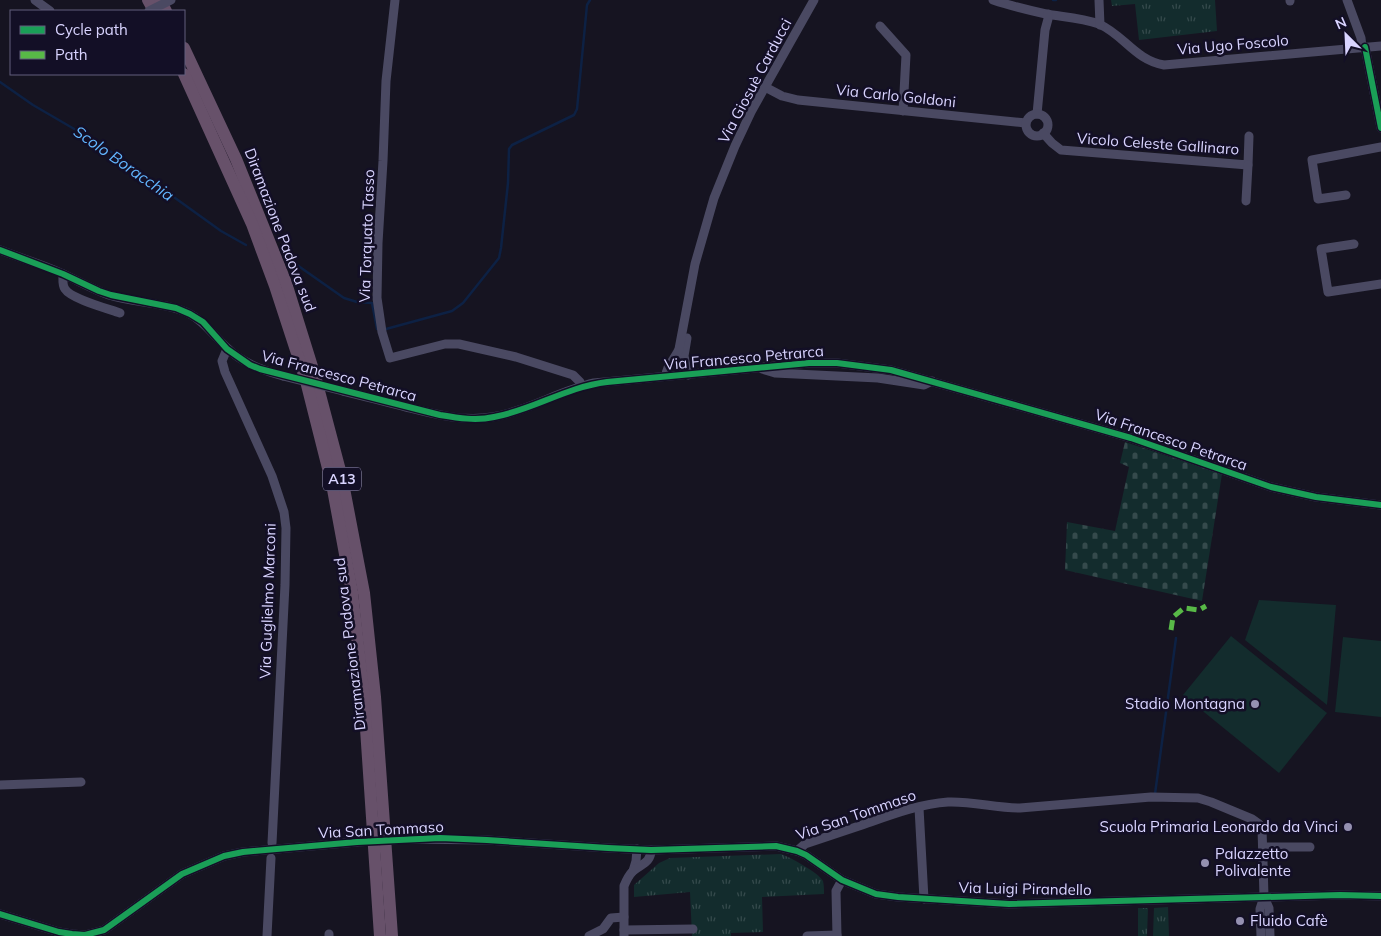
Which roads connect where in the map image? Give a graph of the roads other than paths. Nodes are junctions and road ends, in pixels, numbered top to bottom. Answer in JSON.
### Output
{"nodes":[{"id":1,"x":35,"y":0,"type":"edge"},
{"id":2,"x":171,"y":0,"type":"edge"},
{"id":3,"x":395,"y":0,"type":"edge"},
{"id":4,"x":814,"y":0,"type":"edge"},
{"id":5,"x":820,"y":0,"type":"edge"},
{"id":6,"x":994,"y":0,"type":"edge"},
{"id":7,"x":1099,"y":0,"type":"edge"},
{"id":8,"x":1347,"y":0,"type":"edge"},
{"id":9,"x":49,"y":10,"type":"edge"},
{"id":10,"x":151,"y":10,"type":"edge"},
{"id":11,"x":1048,"y":14,"type":"junction"},
{"id":12,"x":1100,"y":25,"type":"junction"},
{"id":13,"x":880,"y":26,"type":"dead end"},
{"id":14,"x":1381,"y":46,"type":"edge"},
{"id":15,"x":1364,"y":47,"type":"junction"},
{"id":16,"x":185,"y":50,"type":"edge"},
{"id":17,"x":184,"y":75,"type":"edge"},
{"id":18,"x":767,"y":88,"type":"junction"},
{"id":19,"x":903,"y":111,"type":"junction"},
{"id":20,"x":1037,"y":114,"type":"junction"},
{"id":21,"x":1026,"y":123,"type":"junction"},
{"id":22,"x":1381,"y":128,"type":"edge"},
{"id":23,"x":1043,"y":133,"type":"junction"},
{"id":24,"x":1249,"y":136,"type":"dead end"},
{"id":25,"x":1381,"y":148,"type":"edge"},
{"id":26,"x":1248,"y":164,"type":"junction"},
{"id":27,"x":1346,"y":195,"type":"dead end"},
{"id":28,"x":1246,"y":201,"type":"dead end"},
{"id":29,"x":1354,"y":244,"type":"dead end"},
{"id":30,"x":0,"y":250,"type":"edge"},
{"id":31,"x":63,"y":274,"type":"junction"},
{"id":32,"x":1381,"y":284,"type":"edge"},
{"id":33,"x":120,"y":313,"type":"dead end"},
{"id":34,"x":227,"y":348,"type":"junction"},
{"id":35,"x":757,"y":368,"type":"junction"},
{"id":36,"x":688,"y":375,"type":"junction"},
{"id":37,"x":666,"y":376,"type":"junction"},
{"id":38,"x":932,"y":381,"type":"junction"},
{"id":39,"x":581,"y":386,"type":"junction"},
{"id":40,"x":1381,"y":505,"type":"edge"},
{"id":41,"x":81,"y":782,"type":"dead end"},
{"id":42,"x":0,"y":785,"type":"edge"},
{"id":43,"x":918,"y":808,"type":"junction"},
{"id":44,"x":272,"y":843,"type":"dead end"},
{"id":45,"x":1263,"y":847,"type":"junction"},
{"id":46,"x":1310,"y":847,"type":"dead end"},
{"id":47,"x":637,"y":849,"type":"junction"},
{"id":48,"x":651,"y":850,"type":"junction"},
{"id":49,"x":797,"y":850,"type":"junction"},
{"id":50,"x":271,"y":858,"type":"dead end"},
{"id":51,"x":633,"y":871,"type":"junction"},
{"id":52,"x":842,"y":880,"type":"junction"},
{"id":53,"x":1381,"y":896,"type":"edge"},
{"id":54,"x":1264,"y":897,"type":"junction"},
{"id":55,"x":924,"y":899,"type":"junction"},
{"id":56,"x":0,"y":914,"type":"edge"},
{"id":57,"x":624,"y":917,"type":"junction"},
{"id":58,"x":692,"y":929,"type":"dead end"},
{"id":59,"x":624,"y":933,"type":"edge"},
{"id":60,"x":96,"y":934,"type":"edge"},
{"id":61,"x":78,"y":935,"type":"edge"},
{"id":62,"x":266,"y":936,"type":"edge"},
{"id":63,"x":380,"y":936,"type":"edge"},
{"id":64,"x":392,"y":936,"type":"edge"},
{"id":65,"x":589,"y":936,"type":"edge"},
{"id":66,"x":808,"y":936,"type":"edge"},
{"id":67,"x":837,"y":936,"type":"edge"},
{"id":68,"x":1261,"y":936,"type":"edge"},
{"id":69,"x":1270,"y":936,"type":"edge"}],
"edges":[{"from":1,"to":9,"type":"street"},
{"from":2,"to":10,"type":"street","bridge":true},
{"from":3,"to":39,"type":"street","name":"Via Torquato Tasso"},
{"from":4,"to":18,"type":"street","name":"Via Giosuè Carducci"},
{"from":5,"to":18,"type":"street","name":"Via Giosuè Carducci"},
{"from":6,"to":11,"type":"street","name":"Via Ugo Foscolo"},
{"from":7,"to":12,"type":"street"},
{"from":8,"to":15,"type":"street"},
{"from":11,"to":12,"type":"street","name":"Via Ugo Foscolo"},
{"from":11,"to":20,"type":"street"},
{"from":12,"to":15,"type":"street","name":"Via Ugo Foscolo"},
{"from":13,"to":19,"type":"street"},
{"from":14,"to":15,"type":"street","name":"Via Ugo Foscolo"},
{"from":15,"to":22,"type":"street"},
{"from":16,"to":64,"type":"highway","name":"Diramazione Padova sud","number":"A13"},
{"from":17,"to":63,"type":"highway","name":"Diramazione Padova sud","number":"A13"},
{"from":18,"to":19,"type":"street","name":"Via Carlo Goldoni"},
{"from":18,"to":36,"type":"street","name":"Via Giosuè Carducci"},
{"from":18,"to":37,"type":"street","name":"Via Giosuè Carducci"},
{"from":19,"to":21,"type":"street","name":"Via Carlo Goldoni"},
{"from":20,"to":21,"type":"street"},
{"from":20,"to":23,"type":"street"},
{"from":21,"to":23,"type":"street"},
{"from":23,"to":26,"type":"street","name":"Vicolo Celeste Gallinaro"},
{"from":24,"to":26,"type":"street","name":"Vicolo Celeste Gallinaro"},
{"from":25,"to":27,"type":"street"},
{"from":26,"to":28,"type":"street","name":"Vicolo Celeste Gallinaro"},
{"from":29,"to":32,"type":"street"},
{"from":30,"to":31,"type":"street"},
{"from":31,"to":33,"type":"street"},
{"from":31,"to":34,"type":"street"},
{"from":34,"to":39,"type":"street","name":"Via Francesco Petrarca","bridge":true},
{"from":34,"to":44,"type":"street","name":"Via Guglielmo Marconi"},
{"from":35,"to":36,"type":"street","name":"Via Francesco Petrarca"},
{"from":35,"to":38,"type":"street","name":"Via Francesco Petrarca"},
{"from":35,"to":38,"type":"street","name":"Via Francesco Petrarca"},
{"from":36,"to":37,"type":"street","name":"Via Francesco Petrarca"},
{"from":37,"to":39,"type":"street","name":"Via Francesco Petrarca"},
{"from":38,"to":40,"type":"street","name":"Via Francesco Petrarca"},
{"from":41,"to":42,"type":"street"},
{"from":43,"to":45,"type":"street","name":"Via San Tommaso"},
{"from":43,"to":49,"type":"street","name":"Via San Tommaso"},
{"from":43,"to":55,"type":"street"},
{"from":45,"to":46,"type":"street"},
{"from":45,"to":54,"type":"street","name":"Via San Tommaso"},
{"from":47,"to":48,"type":"street","name":"Via San Tommaso"},
{"from":47,"to":51,"type":"street"},
{"from":47,"to":60,"type":"street","name":"Via San Tommaso","bridge":true},
{"from":48,"to":49,"type":"street","name":"Via San Tommaso"},
{"from":48,"to":51,"type":"street"},
{"from":49,"to":52,"type":"street","name":"Via Luigi Pirandello"},
{"from":50,"to":62,"type":"street"},
{"from":51,"to":57,"type":"street"},
{"from":52,"to":55,"type":"street","name":"Via Luigi Pirandello"},
{"from":52,"to":67,"type":"street"},
{"from":53,"to":54,"type":"street"},
{"from":54,"to":55,"type":"street","name":"Via Luigi Pirandello"},
{"from":54,"to":68,"type":"street"},
{"from":54,"to":69,"type":"street"},
{"from":56,"to":61,"type":"street","name":"Via San Tommaso"},
{"from":57,"to":59,"type":"street"},
{"from":57,"to":65,"type":"street"},
{"from":58,"to":59,"type":"street"},
{"from":60,"to":61,"type":"street","name":"Via San Tommaso"},
{"from":66,"to":67,"type":"street"}]}
